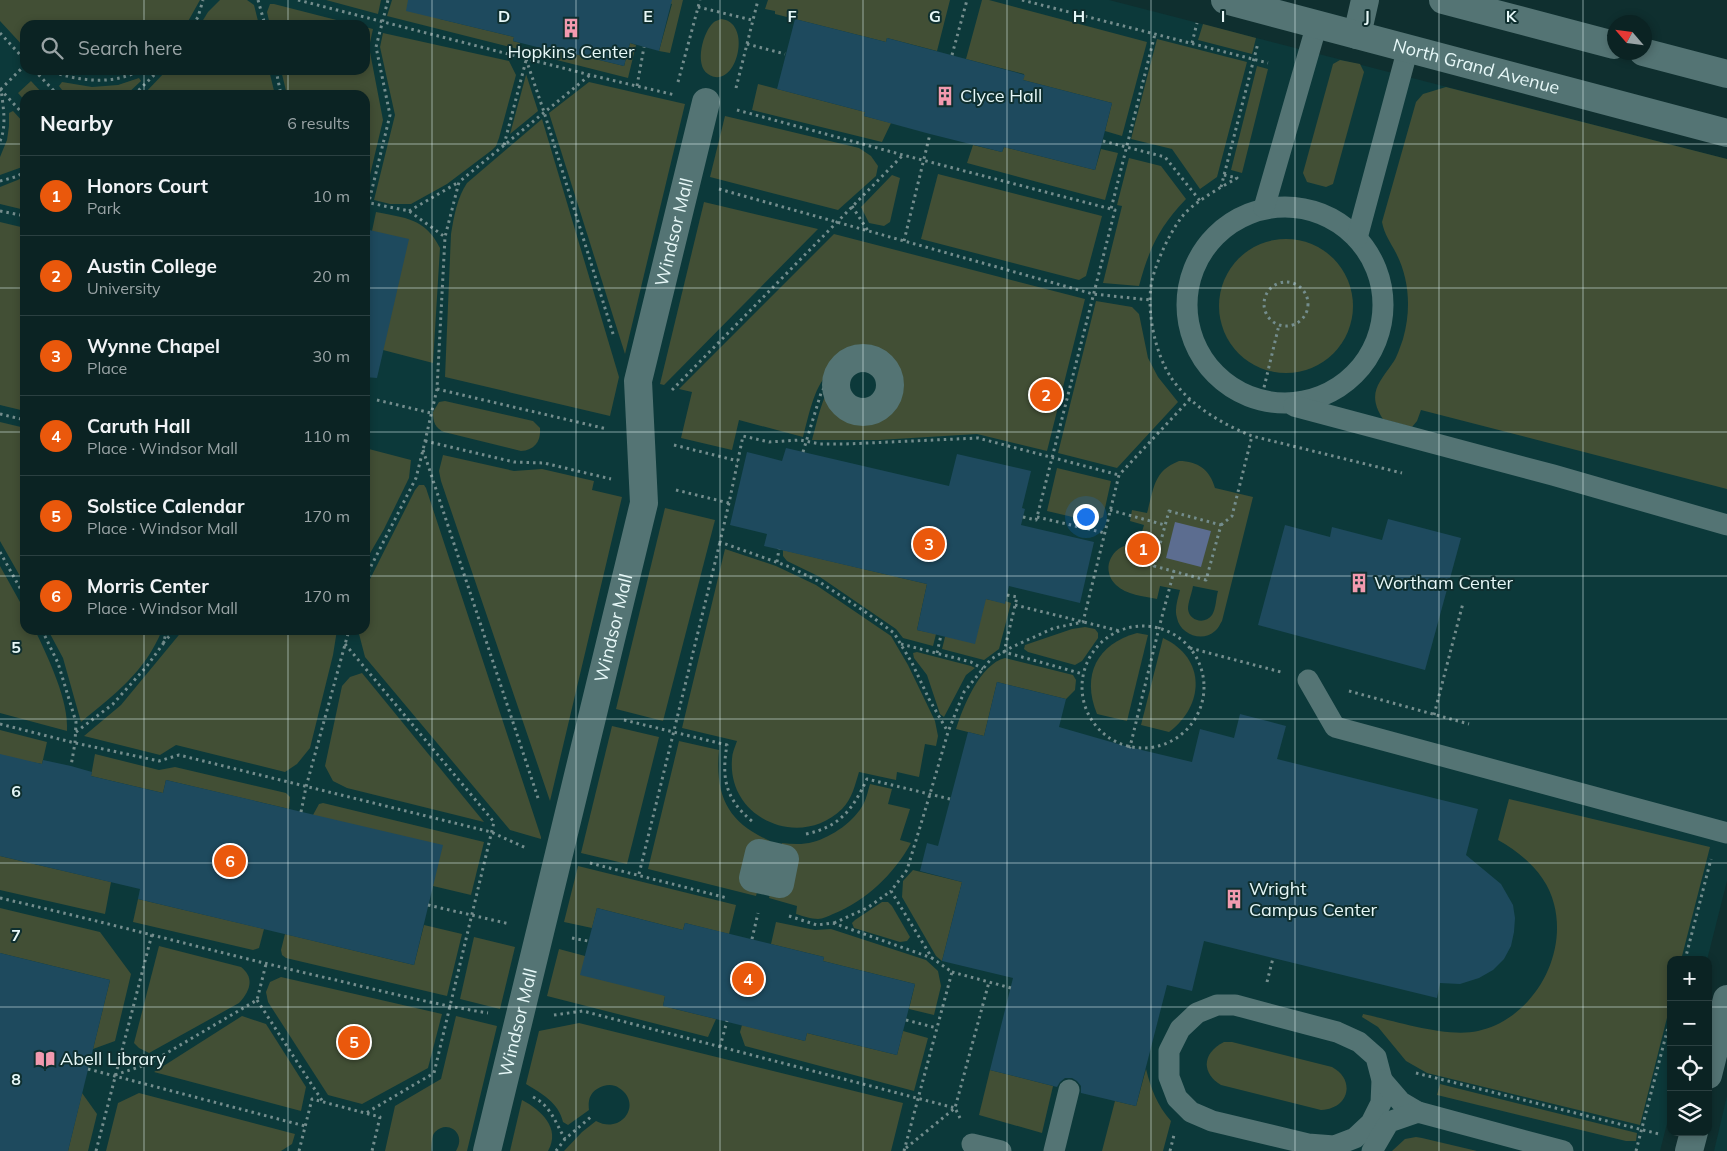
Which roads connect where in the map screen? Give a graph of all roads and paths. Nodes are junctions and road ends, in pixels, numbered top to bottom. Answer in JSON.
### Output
{"nodes":[{"id":1,"x":202,"y":0,"type":"edge"},
{"id":2,"x":258,"y":0,"type":"edge"},
{"id":3,"x":388,"y":0,"type":"edge"},
{"id":4,"x":700,"y":0,"type":"edge"},
{"id":5,"x":758,"y":0,"type":"edge"},
{"id":6,"x":967,"y":0,"type":"edge"},
{"id":7,"x":1022,"y":0,"type":"edge"},
{"id":8,"x":1224,"y":0,"type":"edge"},
{"id":9,"x":1365,"y":0,"type":"edge"},
{"id":10,"x":1443,"y":0,"type":"edge"},
{"id":11,"x":698,"y":7,"type":"junction"},
{"id":12,"x":1266,"y":11,"type":"junction"},
{"id":13,"x":196,"y":20,"type":"edge"},
{"id":14,"x":264,"y":20,"type":"edge"},
{"id":15,"x":752,"y":20,"type":"junction"},
{"id":16,"x":1197,"y":23,"type":"dead end"},
{"id":17,"x":1317,"y":24,"type":"junction"},
{"id":18,"x":0,"y":33,"type":"edge"},
{"id":19,"x":1155,"y":34,"type":"junction"},
{"id":20,"x":1357,"y":34,"type":"junction"},
{"id":21,"x":1192,"y":43,"type":"junction"},
{"id":22,"x":1607,"y":43,"type":"edge"},
{"id":23,"x":746,"y":44,"type":"junction"},
{"id":24,"x":530,"y":45,"type":"dead end"},
{"id":25,"x":644,"y":47,"type":"dead end"},
{"id":26,"x":1408,"y":48,"type":"junction"},
{"id":27,"x":785,"y":54,"type":"dead end"},
{"id":28,"x":1652,"y":54,"type":"edge"},
{"id":29,"x":20,"y":55,"type":"edge"},
{"id":30,"x":952,"y":55,"type":"dead end"},
{"id":31,"x":526,"y":59,"type":"junction"},
{"id":32,"x":1254,"y":59,"type":"junction"},
{"id":33,"x":1268,"y":63,"type":"dead end"},
{"id":34,"x":20,"y":70,"type":"edge"},
{"id":35,"x":1727,"y":74,"type":"edge"},
{"id":36,"x":39,"y":75,"type":"edge"},
{"id":37,"x":61,"y":75,"type":"edge"},
{"id":38,"x":132,"y":75,"type":"edge"},
{"id":39,"x":154,"y":75,"type":"edge"},
{"id":40,"x":277,"y":75,"type":"edge"},
{"id":41,"x":590,"y":75,"type":"dead end"},
{"id":42,"x":637,"y":86,"type":"dead end"},
{"id":43,"x":0,"y":89,"type":"edge"},
{"id":44,"x":53,"y":90,"type":"edge"},
{"id":45,"x":139,"y":90,"type":"edge"},
{"id":46,"x":280,"y":90,"type":"edge"},
{"id":47,"x":735,"y":90,"type":"dead end"},
{"id":48,"x":675,"y":95,"type":"dead end"},
{"id":49,"x":706,"y":102,"type":"dead end"},
{"id":50,"x":20,"y":111,"type":"edge"},
{"id":51,"x":544,"y":112,"type":"junction"},
{"id":52,"x":1727,"y":133,"type":"edge"},
{"id":53,"x":930,"y":134,"type":"dead end"},
{"id":54,"x":0,"y":141,"type":"edge"},
{"id":55,"x":1103,"y":141,"type":"dead end"},
{"id":56,"x":504,"y":146,"type":"junction"},
{"id":57,"x":1126,"y":147,"type":"junction"},
{"id":58,"x":902,"y":155,"type":"dead end"},
{"id":59,"x":20,"y":174,"type":"edge"},
{"id":60,"x":1224,"y":175,"type":"junction"},
{"id":61,"x":687,"y":180,"type":"junction"},
{"id":62,"x":0,"y":181,"type":"edge"},
{"id":63,"x":459,"y":182,"type":"junction"},
{"id":64,"x":1221,"y":188,"type":"junction"},
{"id":65,"x":370,"y":192,"type":"edge"},
{"id":66,"x":1200,"y":202,"type":"junction"},
{"id":67,"x":370,"y":204,"type":"edge"},
{"id":68,"x":852,"y":206,"type":"junction"},
{"id":69,"x":1264,"y":208,"type":"junction"},
{"id":70,"x":0,"y":211,"type":"edge"},
{"id":71,"x":409,"y":211,"type":"junction"},
{"id":72,"x":20,"y":215,"type":"edge"},
{"id":73,"x":836,"y":222,"type":"junction"},
{"id":74,"x":868,"y":231,"type":"junction"},
{"id":75,"x":445,"y":237,"type":"junction"},
{"id":76,"x":1357,"y":238,"type":"junction"},
{"id":77,"x":904,"y":241,"type":"junction"},
{"id":78,"x":1093,"y":294,"type":"junction"},
{"id":79,"x":1150,"y":300,"type":"junction"},
{"id":80,"x":1279,"y":325,"type":"junction"},
{"id":81,"x":847,"y":368,"type":"junction"},
{"id":82,"x":638,"y":381,"type":"junction"},
{"id":83,"x":437,"y":389,"type":"junction"},
{"id":84,"x":668,"y":396,"type":"dead end"},
{"id":85,"x":1190,"y":399,"type":"junction"},
{"id":86,"x":378,"y":400,"type":"dead end"},
{"id":87,"x":1261,"y":400,"type":"junction"},
{"id":88,"x":1286,"y":404,"type":"junction"},
{"id":89,"x":431,"y":413,"type":"junction"},
{"id":90,"x":0,"y":414,"type":"edge"},
{"id":91,"x":20,"y":419,"type":"edge"},
{"id":92,"x":1252,"y":436,"type":"junction"},
{"id":93,"x":641,"y":437,"type":"junction"},
{"id":94,"x":425,"y":441,"type":"junction"},
{"id":95,"x":806,"y":442,"type":"junction"},
{"id":96,"x":423,"y":450,"type":"junction"},
{"id":97,"x":803,"y":452,"type":"dead end"},
{"id":98,"x":1052,"y":458,"type":"junction"},
{"id":99,"x":738,"y":461,"type":"junction"},
{"id":100,"x":1402,"y":472,"type":"dead end"},
{"id":101,"x":1118,"y":475,"type":"junction"},
{"id":102,"x":643,"y":487,"type":"junction"},
{"id":103,"x":732,"y":487,"type":"junction"},
{"id":104,"x":738,"y":489,"type":"dead end"},
{"id":105,"x":729,"y":503,"type":"junction"},
{"id":106,"x":1110,"y":510,"type":"junction"},
{"id":107,"x":1023,"y":517,"type":"dead end"},
{"id":108,"x":1037,"y":517,"type":"junction"},
{"id":109,"x":1165,"y":525,"type":"junction"},
{"id":110,"x":1221,"y":525,"type":"junction"},
{"id":111,"x":1727,"y":525,"type":"edge"},
{"id":112,"x":1105,"y":533,"type":"junction"},
{"id":113,"x":720,"y":542,"type":"junction"},
{"id":114,"x":779,"y":549,"type":"dead end"},
{"id":115,"x":0,"y":552,"type":"edge"},
{"id":116,"x":777,"y":562,"type":"junction"},
{"id":117,"x":370,"y":568,"type":"edge"},
{"id":118,"x":1174,"y":571,"type":"junction"},
{"id":119,"x":20,"y":588,"type":"edge"},
{"id":120,"x":1006,"y":595,"type":"dead end"},
{"id":121,"x":1463,"y":603,"type":"dead end"},
{"id":122,"x":1015,"y":605,"type":"junction"},
{"id":123,"x":1083,"y":622,"type":"junction"},
{"id":124,"x":1159,"y":628,"type":"junction"},
{"id":125,"x":1120,"y":631,"type":"junction"},
{"id":126,"x":44,"y":635,"type":"edge"},
{"id":127,"x":166,"y":635,"type":"edge"},
{"id":128,"x":171,"y":635,"type":"edge"},
{"id":129,"x":348,"y":635,"type":"edge"},
{"id":130,"x":941,"y":636,"type":"dead end"},
{"id":131,"x":163,"y":644,"type":"junction"},
{"id":132,"x":345,"y":644,"type":"junction"},
{"id":133,"x":901,"y":644,"type":"junction"},
{"id":134,"x":1190,"y":648,"type":"junction"},
{"id":135,"x":1004,"y":652,"type":"junction"},
{"id":136,"x":937,"y":653,"type":"junction"},
{"id":137,"x":983,"y":669,"type":"junction"},
{"id":138,"x":1083,"y":674,"type":"junction"},
{"id":139,"x":1308,"y":680,"type":"junction"},
{"id":140,"x":593,"y":713,"type":"junction"},
{"id":141,"x":1434,"y":715,"type":"junction"},
{"id":142,"x":0,"y":724,"type":"edge"},
{"id":143,"x":1469,"y":724,"type":"dead end"},
{"id":144,"x":76,"y":732,"type":"junction"},
{"id":145,"x":948,"y":732,"type":"junction"},
{"id":146,"x":673,"y":733,"type":"junction"},
{"id":147,"x":75,"y":743,"type":"junction"},
{"id":148,"x":1125,"y":746,"type":"dead end"},
{"id":149,"x":1130,"y":746,"type":"junction"},
{"id":150,"x":71,"y":766,"type":"dead end"},
{"id":151,"x":306,"y":787,"type":"junction"},
{"id":152,"x":930,"y":794,"type":"junction"},
{"id":153,"x":950,"y":799,"type":"dead end"},
{"id":154,"x":539,"y":802,"type":"dead end"},
{"id":155,"x":301,"y":812,"type":"dead end"},
{"id":156,"x":757,"y":824,"type":"dead end"},
{"id":157,"x":1722,"y":831,"type":"edge"},
{"id":158,"x":491,"y":832,"type":"junction"},
{"id":159,"x":798,"y":836,"type":"dead end"},
{"id":160,"x":558,"y":858,"type":"junction"},
{"id":161,"x":638,"y":874,"type":"junction"},
{"id":162,"x":891,"y":891,"type":"junction"},
{"id":163,"x":0,"y":898,"type":"edge"},
{"id":164,"x":732,"y":899,"type":"dead end"},
{"id":165,"x":428,"y":906,"type":"dead end"},
{"id":166,"x":760,"y":906,"type":"dead end"},
{"id":167,"x":472,"y":916,"type":"junction"},
{"id":168,"x":788,"y":916,"type":"dead end"},
{"id":169,"x":833,"y":923,"type":"junction"},
{"id":170,"x":152,"y":934,"type":"junction"},
{"id":171,"x":752,"y":939,"type":"dead end"},
{"id":172,"x":1686,"y":956,"type":"edge"},
{"id":173,"x":932,"y":958,"type":"junction"},
{"id":174,"x":1273,"y":958,"type":"dead end"},
{"id":175,"x":266,"y":964,"type":"junction"},
{"id":176,"x":952,"y":972,"type":"junction"},
{"id":177,"x":989,"y":982,"type":"junction"},
{"id":178,"x":1011,"y":988,"type":"dead end"},
{"id":179,"x":1265,"y":989,"type":"dead end"},
{"id":180,"x":257,"y":1000,"type":"junction"},
{"id":181,"x":1727,"y":1000,"type":"edge"},
{"id":182,"x":450,"y":1007,"type":"junction"},
{"id":183,"x":519,"y":1019,"type":"junction"},
{"id":184,"x":906,"y":1020,"type":"dead end"},
{"id":185,"x":727,"y":1021,"type":"dead end"},
{"id":186,"x":937,"y":1028,"type":"junction"},
{"id":187,"x":1667,"y":1032,"type":"edge"},
{"id":188,"x":720,"y":1047,"type":"junction"},
{"id":189,"x":1712,"y":1059,"type":"edge"},
{"id":190,"x":88,"y":1069,"type":"dead end"},
{"id":191,"x":1408,"y":1071,"type":"dead end"},
{"id":192,"x":115,"y":1075,"type":"junction"},
{"id":193,"x":1382,"y":1080,"type":"junction"},
{"id":194,"x":503,"y":1087,"type":"junction"},
{"id":195,"x":1069,"y":1090,"type":"dead end"},
{"id":196,"x":918,"y":1098,"type":"junction"},
{"id":197,"x":323,"y":1102,"type":"junction"},
{"id":198,"x":955,"y":1108,"type":"junction"},
{"id":199,"x":1418,"y":1112,"type":"junction"},
{"id":200,"x":366,"y":1113,"type":"junction"},
{"id":201,"x":592,"y":1116,"type":"dead end"},
{"id":202,"x":305,"y":1126,"type":"junction"},
{"id":203,"x":1642,"y":1129,"type":"junction"},
{"id":204,"x":565,"y":1139,"type":"junction"},
{"id":205,"x":1692,"y":1142,"type":"edge"},
{"id":206,"x":972,"y":1144,"type":"dead end"},
{"id":207,"x":1335,"y":1148,"type":"edge"},
{"id":208,"x":905,"y":1150,"type":"edge"},
{"id":209,"x":96,"y":1151,"type":"edge"},
{"id":210,"x":298,"y":1151,"type":"edge"},
{"id":211,"x":372,"y":1151,"type":"edge"},
{"id":212,"x":487,"y":1151,"type":"edge"},
{"id":213,"x":556,"y":1151,"type":"edge"},
{"id":214,"x":1001,"y":1151,"type":"edge"},
{"id":215,"x":1054,"y":1151,"type":"edge"},
{"id":216,"x":1372,"y":1151,"type":"edge"},
{"id":217,"x":1563,"y":1151,"type":"edge"},
{"id":218,"x":1636,"y":1151,"type":"edge"}],
"edges":[{"from":1,"to":13,"type":"path"},
{"from":2,"to":14,"type":"path"},
{"from":3,"to":65,"type":"path"},
{"from":4,"to":11,"type":"path"},
{"from":5,"to":15,"type":"path"},
{"from":6,"to":30,"type":"path"},
{"from":7,"to":19,"type":"path"},
{"from":8,"to":12,"type":"street","name":"North Grand Avenue"},
{"from":9,"to":20,"type":"street"},
{"from":10,"to":22,"type":"street"},
{"from":11,"to":15,"type":"path"},
{"from":11,"to":48,"type":"path"},
{"from":12,"to":17,"type":"street","name":"North Grand Avenue"},
{"from":12,"to":32,"type":"path"},
{"from":15,"to":23,"type":"path"},
{"from":16,"to":21,"type":"path"},
{"from":17,"to":20,"type":"street","name":"North Grand Avenue"},
{"from":17,"to":69,"type":"lane"},
{"from":18,"to":29,"type":"path"},
{"from":19,"to":21,"type":"path"},
{"from":19,"to":57,"type":"path"},
{"from":20,"to":26,"type":"street","name":"North Grand Avenue"},
{"from":21,"to":32,"type":"path"},
{"from":23,"to":27,"type":"path"},
{"from":23,"to":47,"type":"path"},
{"from":24,"to":31,"type":"path"},
{"from":25,"to":42,"type":"path"},
{"from":26,"to":52,"type":"street","name":"North Grand Avenue"},
{"from":26,"to":76,"type":"lane"},
{"from":28,"to":35,"type":"street"},
{"from":31,"to":51,"type":"path"},
{"from":31,"to":56,"type":"path"},
{"from":32,"to":33,"type":"path"},
{"from":32,"to":60,"type":"path"},
{"from":34,"to":43,"type":"path"},
{"from":36,"to":44,"type":"path"},
{"from":37,"to":38,"type":"path"},
{"from":39,"to":45,"type":"path"},
{"from":40,"to":46,"type":"path"},
{"from":41,"to":51,"type":"path"},
{"from":43,"to":50,"type":"path"},
{"from":43,"to":54,"type":"path"},
{"from":49,"to":61,"type":"street","name":"Windsor Mall"},
{"from":51,"to":56,"type":"path"},
{"from":51,"to":82,"type":"path"},
{"from":53,"to":77,"type":"path"},
{"from":55,"to":57,"type":"path"},
{"from":56,"to":63,"type":"path"},
{"from":57,"to":66,"type":"path"},
{"from":57,"to":78,"type":"path"},
{"from":58,"to":68,"type":"path"},
{"from":59,"to":62,"type":"path"},
{"from":60,"to":64,"type":"path"},
{"from":60,"to":64,"type":"path"},
{"from":61,"to":73,"type":"path"},
{"from":61,"to":82,"type":"street","name":"Windsor Mall"},
{"from":63,"to":71,"type":"path"},
{"from":63,"to":75,"type":"path"},
{"from":64,"to":66,"type":"path"},
{"from":66,"to":79,"type":"path"},
{"from":67,"to":71,"type":"path"},
{"from":68,"to":73,"type":"path"},
{"from":68,"to":74,"type":"path"},
{"from":69,"to":76,"type":"lane"},
{"from":69,"to":87,"type":"lane"},
{"from":70,"to":72,"type":"path"},
{"from":71,"to":75,"type":"path"},
{"from":73,"to":74,"type":"path"},
{"from":73,"to":84,"type":"path"},
{"from":74,"to":77,"type":"path"},
{"from":75,"to":83,"type":"path"},
{"from":76,"to":88,"type":"lane"},
{"from":77,"to":78,"type":"path"},
{"from":78,"to":79,"type":"path"},
{"from":78,"to":98,"type":"path"},
{"from":79,"to":85,"type":"path"},
{"from":80,"to":80,"type":"path"},
{"from":80,"to":87,"type":"path"},
{"from":81,"to":81,"type":"path"},
{"from":81,"to":95,"type":"path"},
{"from":82,"to":93,"type":"street","name":"Windsor Mall"},
{"from":83,"to":89,"type":"path"},
{"from":83,"to":93,"type":"path"},
{"from":85,"to":92,"type":"path"},
{"from":85,"to":101,"type":"path"},
{"from":86,"to":89,"type":"path"},
{"from":87,"to":88,"type":"lane"},
{"from":88,"to":111,"type":"lane"},
{"from":89,"to":94,"type":"path"},
{"from":90,"to":91,"type":"path"},
{"from":92,"to":100,"type":"path"},
{"from":92,"to":110,"type":"path"},
{"from":93,"to":99,"type":"path"},
{"from":93,"to":102,"type":"street","name":"Windsor Mall"},
{"from":94,"to":96,"type":"path"},
{"from":94,"to":102,"type":"path"},
{"from":95,"to":97,"type":"path"},
{"from":95,"to":98,"type":"path"},
{"from":95,"to":99,"type":"path"},
{"from":96,"to":117,"type":"path"},
{"from":96,"to":154,"type":"path"},
{"from":98,"to":101,"type":"path"},
{"from":98,"to":108,"type":"path"},
{"from":99,"to":103,"type":"path"},
{"from":101,"to":106,"type":"path"},
{"from":102,"to":105,"type":"path"},
{"from":102,"to":140,"type":"street","name":"Windsor Mall"},
{"from":103,"to":104,"type":"path"},
{"from":103,"to":105,"type":"path"},
{"from":105,"to":113,"type":"path"},
{"from":106,"to":109,"type":"path"},
{"from":106,"to":112,"type":"path"},
{"from":107,"to":108,"type":"path"},
{"from":108,"to":112,"type":"path"},
{"from":109,"to":110,"type":"path"},
{"from":109,"to":118,"type":"path"},
{"from":110,"to":118,"type":"path"},
{"from":112,"to":123,"type":"path"},
{"from":113,"to":116,"type":"path"},
{"from":113,"to":146,"type":"path"},
{"from":114,"to":116,"type":"path"},
{"from":115,"to":119,"type":"path"},
{"from":116,"to":133,"type":"path"},
{"from":118,"to":124,"type":"path"},
{"from":120,"to":122,"type":"path"},
{"from":121,"to":141,"type":"path"},
{"from":122,"to":123,"type":"path"},
{"from":122,"to":135,"type":"path"},
{"from":123,"to":125,"type":"path"},
{"from":123,"to":135,"type":"path"},
{"from":124,"to":125,"type":"path"},
{"from":124,"to":134,"type":"path"},
{"from":124,"to":149,"type":"path"},
{"from":125,"to":138,"type":"path"},
{"from":126,"to":144,"type":"path"},
{"from":127,"to":131,"type":"path"},
{"from":128,"to":131,"type":"path"},
{"from":129,"to":132,"type":"path"},
{"from":130,"to":136,"type":"path"},
{"from":131,"to":144,"type":"path"},
{"from":132,"to":151,"type":"path"},
{"from":132,"to":158,"type":"path"},
{"from":133,"to":136,"type":"path"},
{"from":133,"to":145,"type":"path"},
{"from":134,"to":139,"type":"path"},
{"from":134,"to":149,"type":"path"},
{"from":135,"to":137,"type":"path"},
{"from":135,"to":138,"type":"path"},
{"from":136,"to":137,"type":"path"},
{"from":137,"to":145,"type":"path"},
{"from":138,"to":149,"type":"path"},
{"from":139,"to":141,"type":"path"},
{"from":139,"to":157,"type":"lane"},
{"from":140,"to":146,"type":"path"},
{"from":140,"to":160,"type":"street","name":"Windsor Mall"},
{"from":141,"to":143,"type":"path"},
{"from":142,"to":147,"type":"path"},
{"from":144,"to":147,"type":"path"},
{"from":145,"to":152,"type":"path"},
{"from":146,"to":156,"type":"path"},
{"from":146,"to":161,"type":"path"},
{"from":147,"to":150,"type":"path"},
{"from":147,"to":151,"type":"path"},
{"from":148,"to":149,"type":"path"},
{"from":151,"to":155,"type":"path"},
{"from":151,"to":158,"type":"path"},
{"from":152,"to":153,"type":"path"},
{"from":152,"to":159,"type":"path"},
{"from":152,"to":162,"type":"path"},
{"from":157,"to":172,"type":"path"},
{"from":158,"to":160,"type":"path"},
{"from":158,"to":167,"type":"path"},
{"from":160,"to":161,"type":"path"},
{"from":160,"to":183,"type":"street","name":"Windsor Mall"},
{"from":161,"to":164,"type":"path"},
{"from":162,"to":169,"type":"path"},
{"from":162,"to":173,"type":"path"},
{"from":163,"to":170,"type":"path"},
{"from":165,"to":167,"type":"path"},
{"from":166,"to":171,"type":"path"},
{"from":167,"to":182,"type":"path"},
{"from":168,"to":169,"type":"path"},
{"from":169,"to":173,"type":"path"},
{"from":170,"to":175,"type":"path"},
{"from":170,"to":192,"type":"path"},
{"from":173,"to":176,"type":"path"},
{"from":174,"to":179,"type":"path"},
{"from":175,"to":180,"type":"path"},
{"from":175,"to":182,"type":"path"},
{"from":176,"to":177,"type":"path"},
{"from":176,"to":186,"type":"path"},
{"from":177,"to":178,"type":"path"},
{"from":177,"to":198,"type":"path"},
{"from":180,"to":192,"type":"path"},
{"from":180,"to":197,"type":"path"},
{"from":181,"to":189,"type":"street"},
{"from":182,"to":183,"type":"path"},
{"from":182,"to":200,"type":"path"},
{"from":183,"to":188,"type":"path"},
{"from":183,"to":194,"type":"street","name":"Windsor Mall"},
{"from":184,"to":186,"type":"path"},
{"from":185,"to":188,"type":"path"},
{"from":186,"to":196,"type":"path"},
{"from":187,"to":203,"type":"path"},
{"from":188,"to":196,"type":"path"},
{"from":190,"to":192,"type":"path"},
{"from":191,"to":203,"type":"path"},
{"from":192,"to":202,"type":"path"},
{"from":192,"to":209,"type":"path"},
{"from":193,"to":199,"type":"lane"},
{"from":193,"to":207,"type":"lane"},
{"from":193,"to":207,"type":"lane"},
{"from":194,"to":204,"type":"path"},
{"from":194,"to":212,"type":"street","name":"Windsor Mall"},
{"from":195,"to":215,"type":"lane"},
{"from":196,"to":198,"type":"path"},
{"from":196,"to":208,"type":"path"},
{"from":197,"to":200,"type":"path"},
{"from":197,"to":202,"type":"path"},
{"from":198,"to":208,"type":"path"},
{"from":199,"to":216,"type":"lane"},
{"from":199,"to":217,"type":"lane"},
{"from":200,"to":211,"type":"path"},
{"from":201,"to":204,"type":"path"},
{"from":202,"to":210,"type":"path"},
{"from":203,"to":205,"type":"path"},
{"from":203,"to":218,"type":"path"},
{"from":204,"to":213,"type":"path"},
{"from":206,"to":214,"type":"lane"}]}
